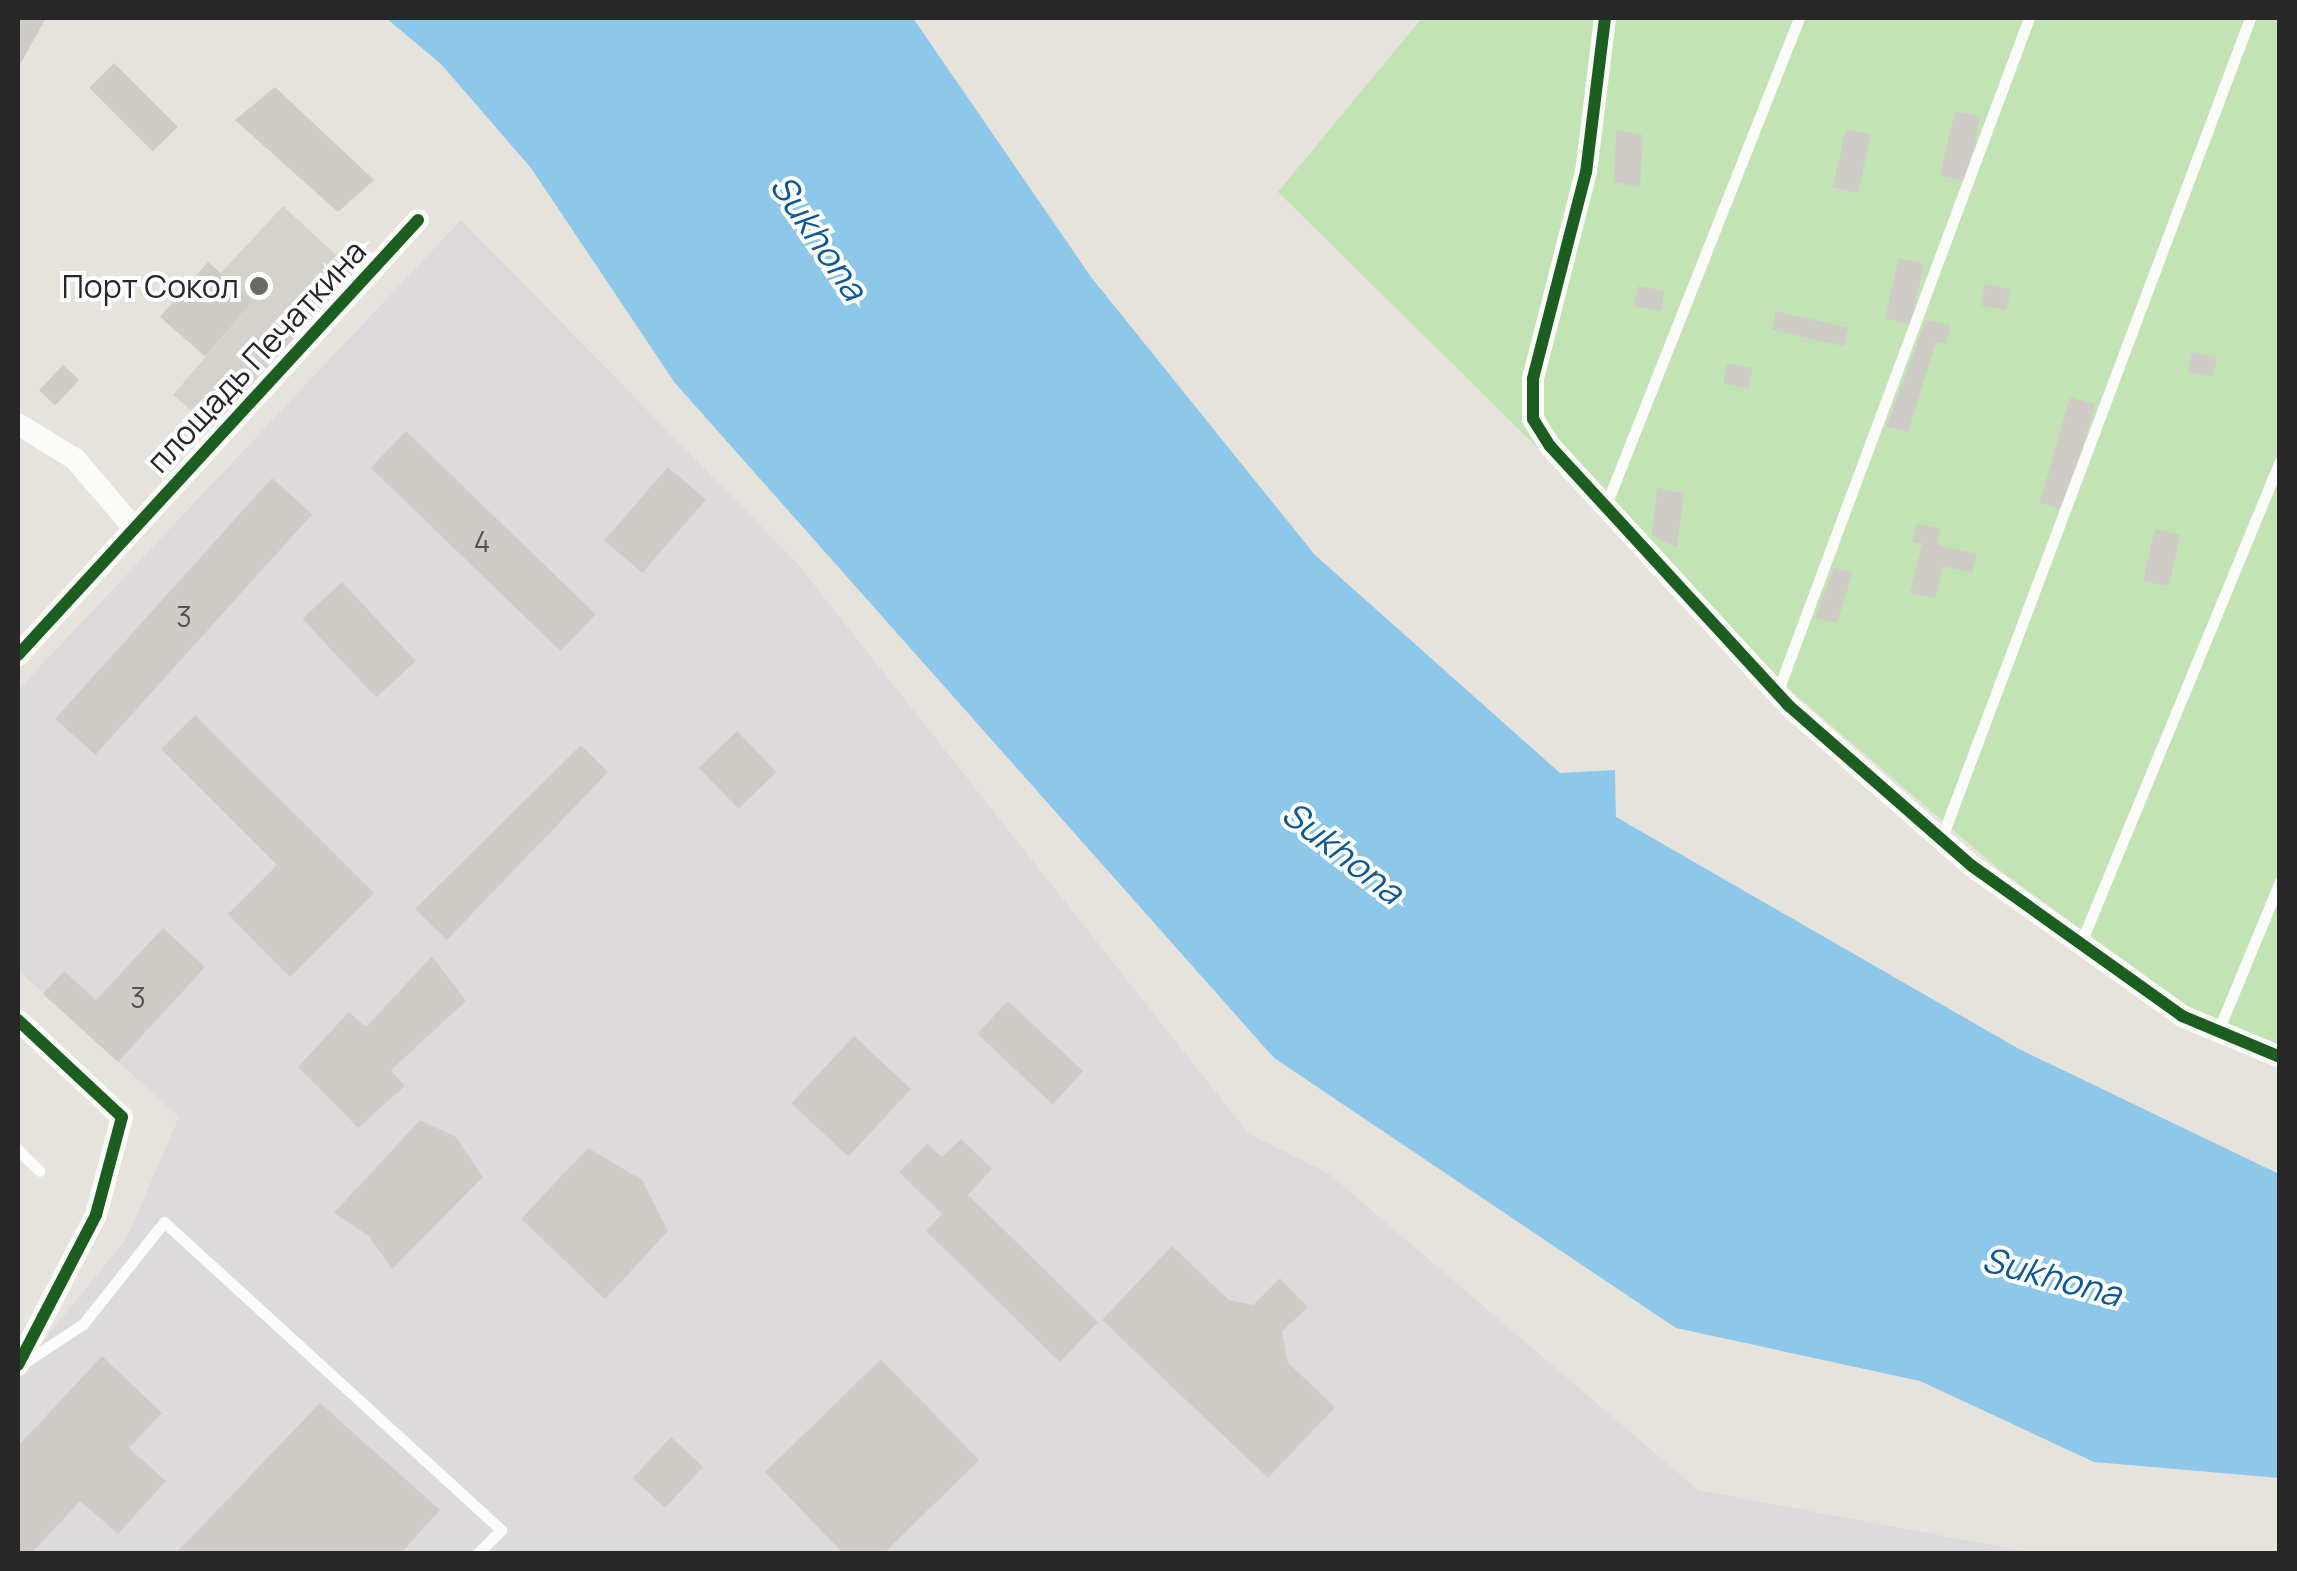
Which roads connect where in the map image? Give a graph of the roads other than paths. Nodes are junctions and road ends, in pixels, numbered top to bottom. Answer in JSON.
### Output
{"nodes":[{"id":1,"x":1605,"y":18,"type":"edge"},
{"id":2,"x":1799,"y":18,"type":"edge"},
{"id":3,"x":2030,"y":18,"type":"edge"},
{"id":4,"x":2250,"y":18,"type":"edge"},
{"id":5,"x":418,"y":220,"type":"dead end"},
{"id":6,"x":18,"y":424,"type":"edge"},
{"id":7,"x":2280,"y":460,"type":"edge"},
{"id":8,"x":1606,"y":505,"type":"junction"},
{"id":9,"x":134,"y":528,"type":"junction"},
{"id":10,"x":18,"y":655,"type":"edge"},
{"id":11,"x":1777,"y":693,"type":"junction"},
{"id":12,"x":1942,"y":837,"type":"junction"},
{"id":13,"x":2280,"y":882,"type":"edge"},
{"id":14,"x":2080,"y":945,"type":"junction"},
{"id":15,"x":18,"y":1022,"type":"edge"},
{"id":16,"x":2218,"y":1031,"type":"junction"},
{"id":17,"x":2280,"y":1057,"type":"edge"},
{"id":18,"x":18,"y":1150,"type":"edge"},
{"id":19,"x":40,"y":1171,"type":"dead end"},
{"id":20,"x":18,"y":1366,"type":"edge"},
{"id":21,"x":478,"y":1554,"type":"edge"}],
"edges":[{"from":1,"to":8,"type":"street"},
{"from":2,"to":8,"type":"lane"},
{"from":3,"to":11,"type":"lane"},
{"from":4,"to":12,"type":"lane"},
{"from":5,"to":9,"type":"street","name":"площадь Печаткина"},
{"from":6,"to":9,"type":"street"},
{"from":7,"to":14,"type":"lane"},
{"from":8,"to":11,"type":"street"},
{"from":9,"to":10,"type":"street","name":"площадь Печаткина"},
{"from":11,"to":12,"type":"street"},
{"from":12,"to":14,"type":"street"},
{"from":13,"to":16,"type":"lane"},
{"from":14,"to":16,"type":"street"},
{"from":15,"to":20,"type":"street"},
{"from":16,"to":17,"type":"street"},
{"from":18,"to":19,"type":"lane"},
{"from":20,"to":21,"type":"lane"}]}
